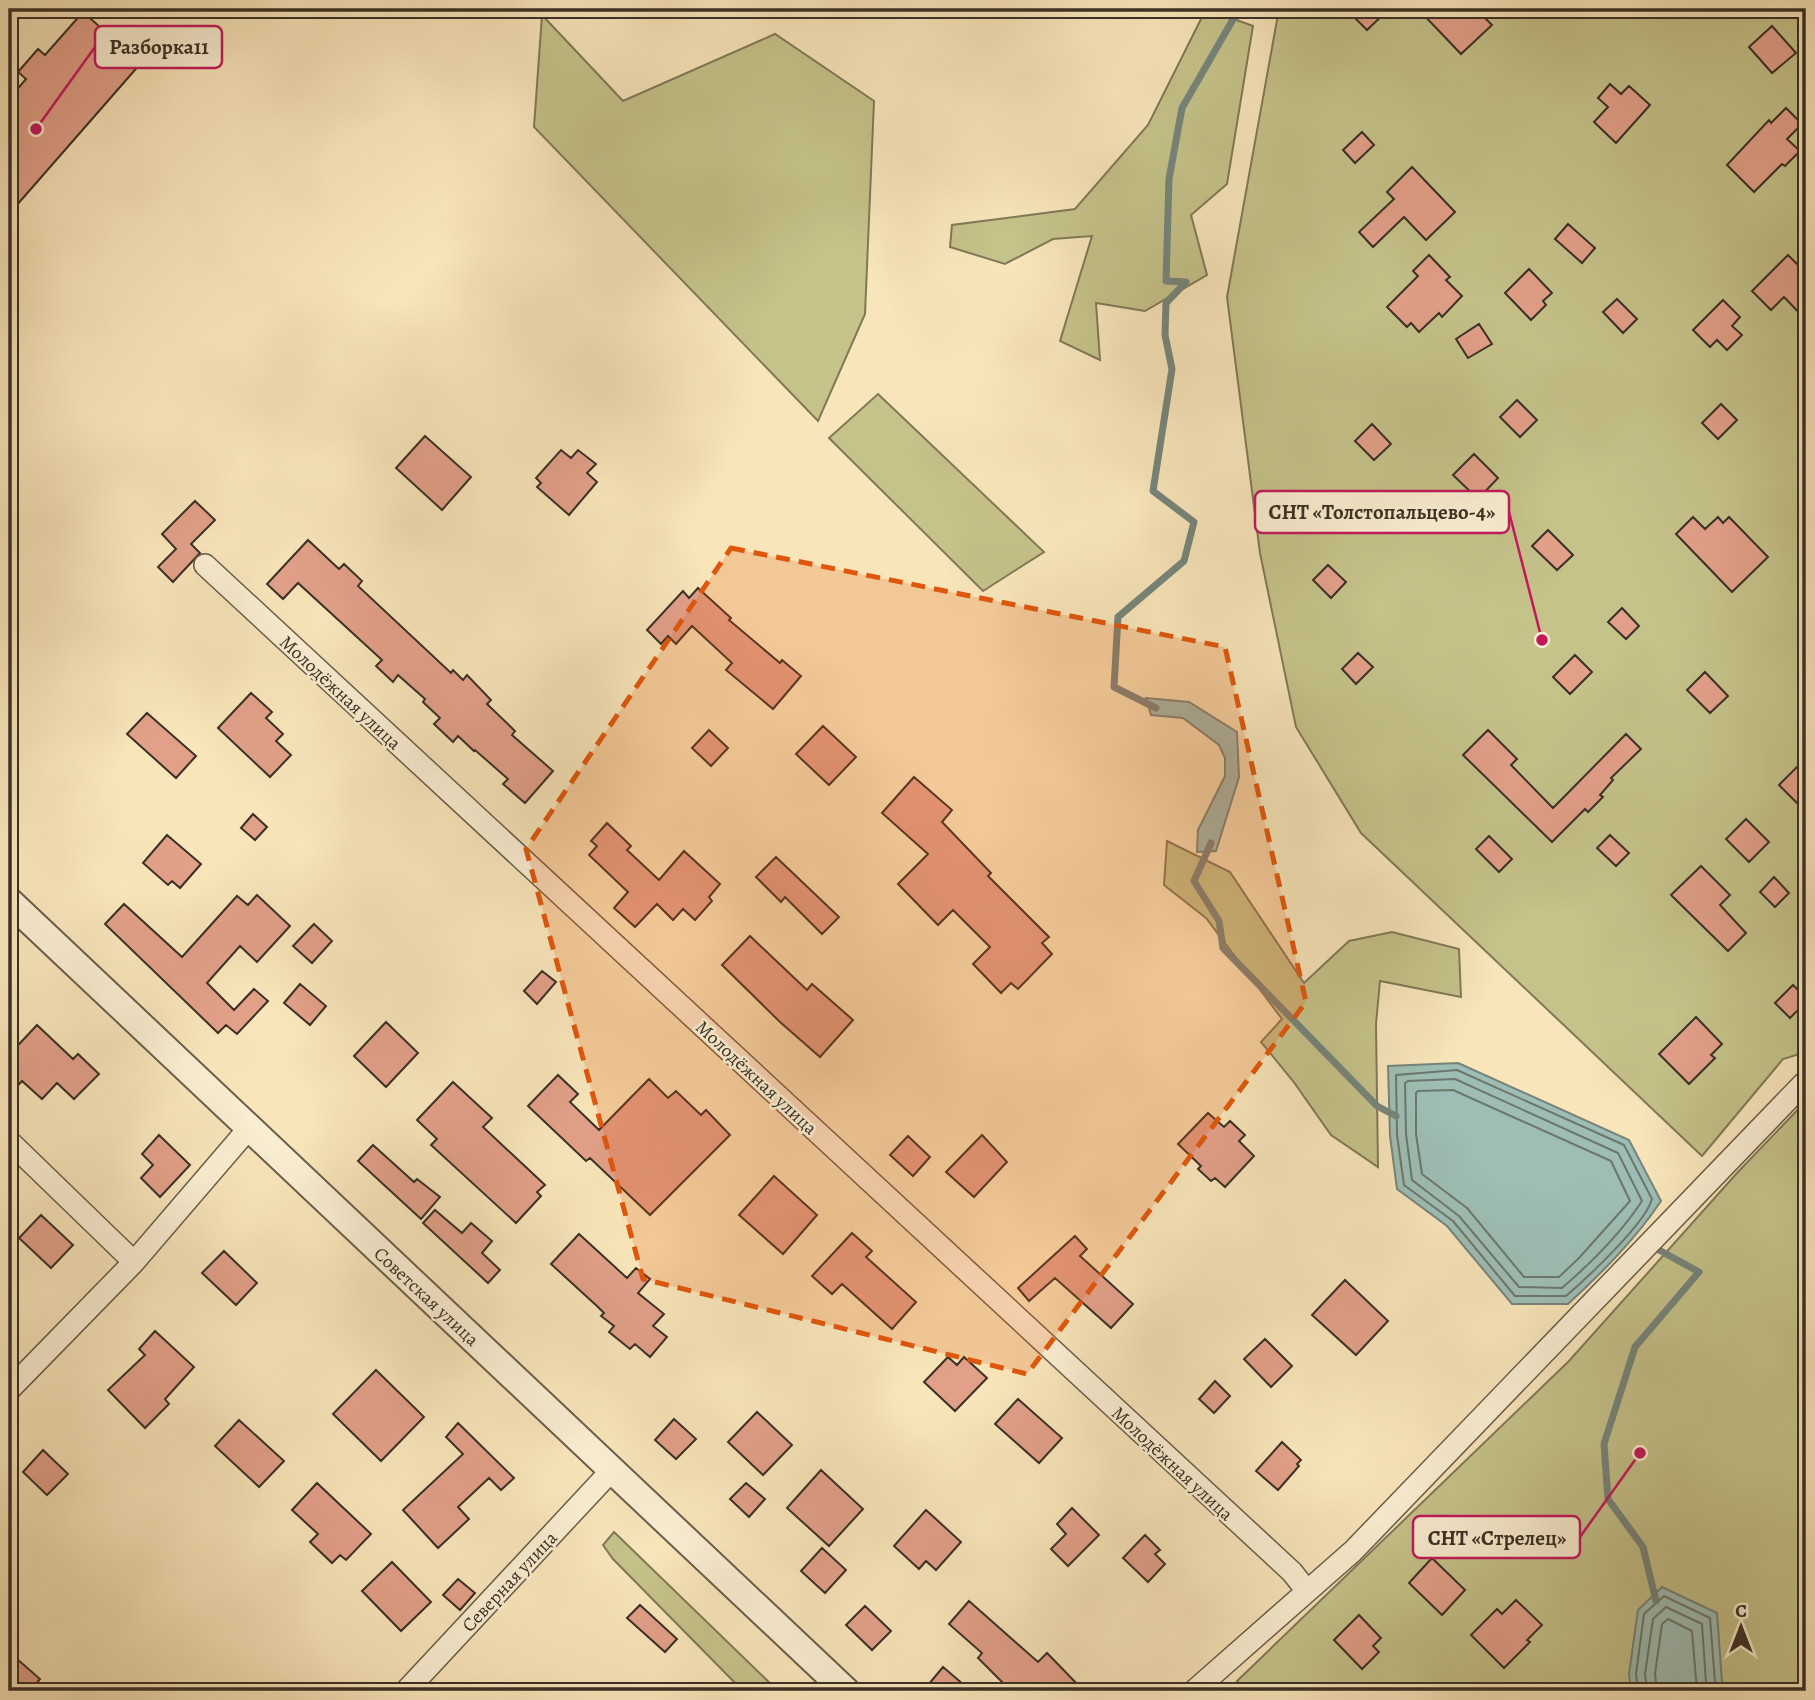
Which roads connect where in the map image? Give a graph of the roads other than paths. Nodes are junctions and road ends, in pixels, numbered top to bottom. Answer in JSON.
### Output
{"nodes":[{"id":1,"x":205,"y":565,"type":"dead end"},
{"id":2,"x":9,"y":901,"type":"edge"},
{"id":3,"x":1803,"y":1084,"type":"dead end"},
{"id":4,"x":249,"y":1128,"type":"junction"},
{"id":5,"x":9,"y":1141,"type":"edge"},
{"id":6,"x":134,"y":1262,"type":"junction"},
{"id":7,"x":9,"y":1390,"type":"edge"},
{"id":8,"x":612,"y":1470,"type":"junction"},
{"id":9,"x":1307,"y":1591,"type":"junction"},
{"id":10,"x":406,"y":1691,"type":"edge"},
{"id":11,"x":846,"y":1691,"type":"edge"},
{"id":12,"x":1194,"y":1691,"type":"edge"}],
"edges":[{"from":1,"to":9,"type":"street","name":"Молодёжная улица"},
{"from":2,"to":4,"type":"street","name":"Советская улица"},
{"from":3,"to":9,"type":"street"},
{"from":4,"to":6,"type":"street"},
{"from":4,"to":8,"type":"street","name":"Советская улица"},
{"from":5,"to":6,"type":"street"},
{"from":6,"to":7,"type":"street"},
{"from":8,"to":10,"type":"street","name":"Северная улица"},
{"from":8,"to":11,"type":"street","name":"Советская улица"},
{"from":9,"to":12,"type":"street"}]}
